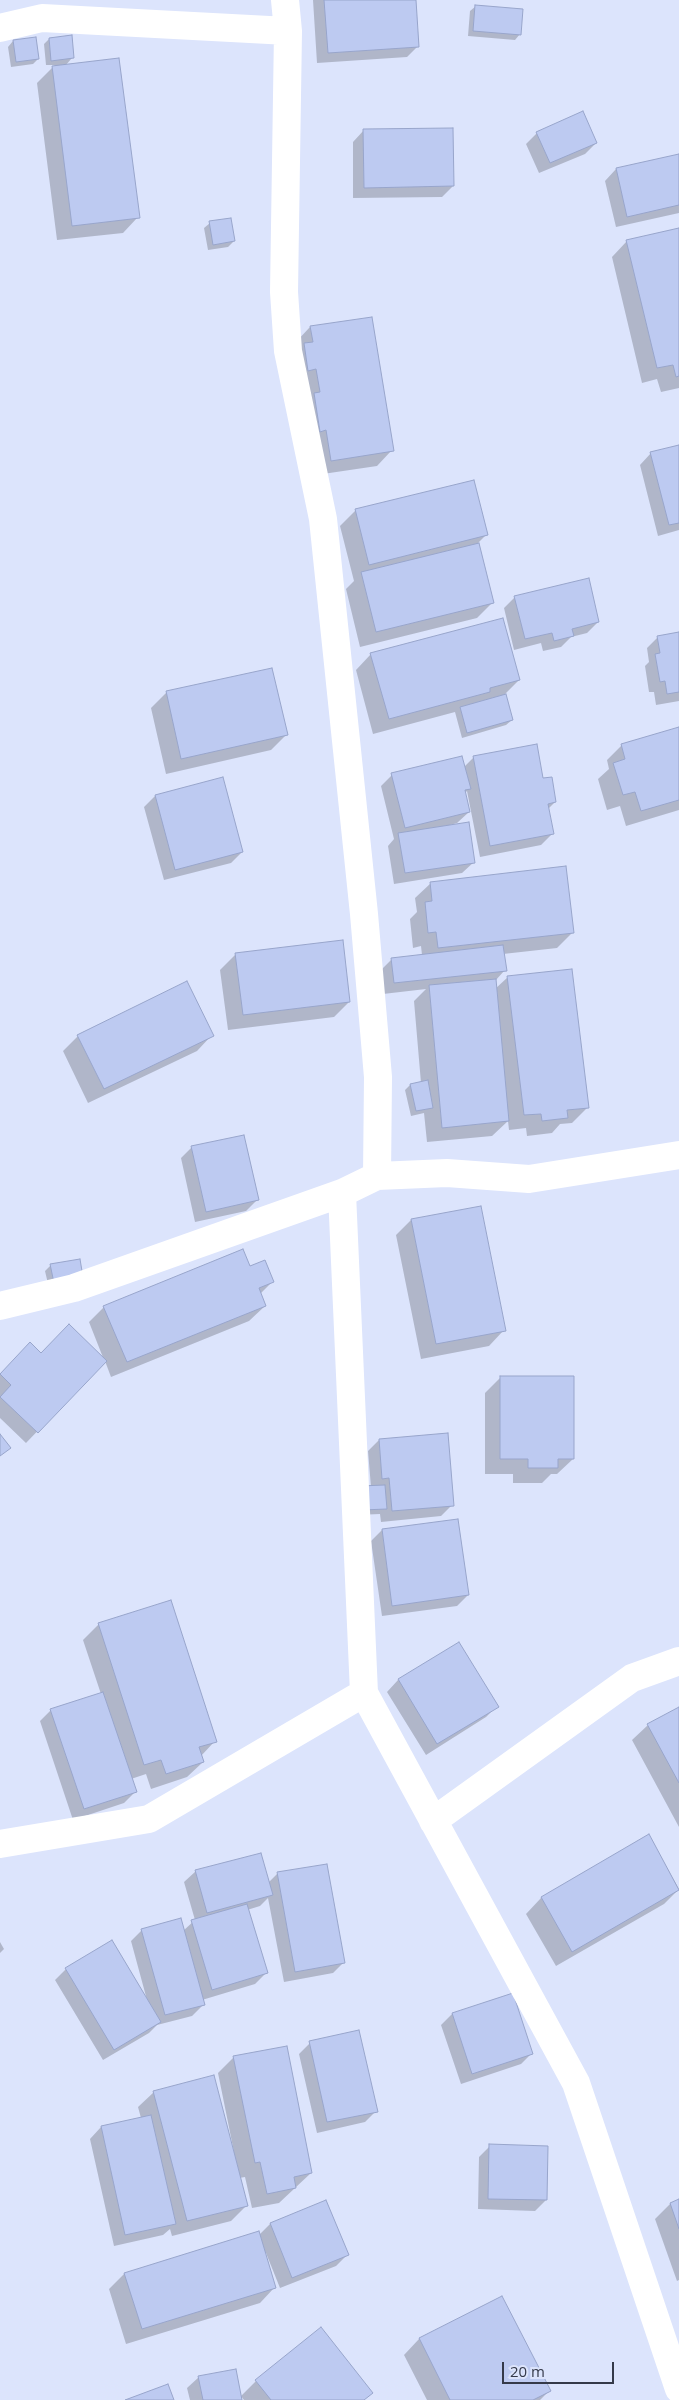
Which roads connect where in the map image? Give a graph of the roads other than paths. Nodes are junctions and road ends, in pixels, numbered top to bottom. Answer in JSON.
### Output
{"nodes":[{"id":1,"x":285,"y":0,"type":"edge"},
{"id":2,"x":0,"y":28,"type":"edge"},
{"id":3,"x":288,"y":31,"type":"junction"},
{"id":4,"x":679,"y":1155,"type":"edge"},
{"id":5,"x":377,"y":1176,"type":"junction"},
{"id":6,"x":342,"y":1193,"type":"junction"},
{"id":7,"x":0,"y":1306,"type":"edge"},
{"id":8,"x":679,"y":1661,"type":"edge"},
{"id":9,"x":364,"y":1693,"type":"junction"},
{"id":10,"x":433,"y":1820,"type":"junction"},
{"id":11,"x":0,"y":1844,"type":"edge"},
{"id":12,"x":679,"y":2388,"type":"edge"}],
"edges":[{"from":1,"to":3,"type":"street"},
{"from":2,"to":3,"type":"street"},
{"from":3,"to":5,"type":"street"},
{"from":4,"to":5,"type":"street"},
{"from":5,"to":6,"type":"street"},
{"from":6,"to":7,"type":"street"},
{"from":6,"to":9,"type":"street"},
{"from":8,"to":10,"type":"street"},
{"from":9,"to":10,"type":"street"},
{"from":9,"to":11,"type":"street"},
{"from":10,"to":12,"type":"street"}]}
